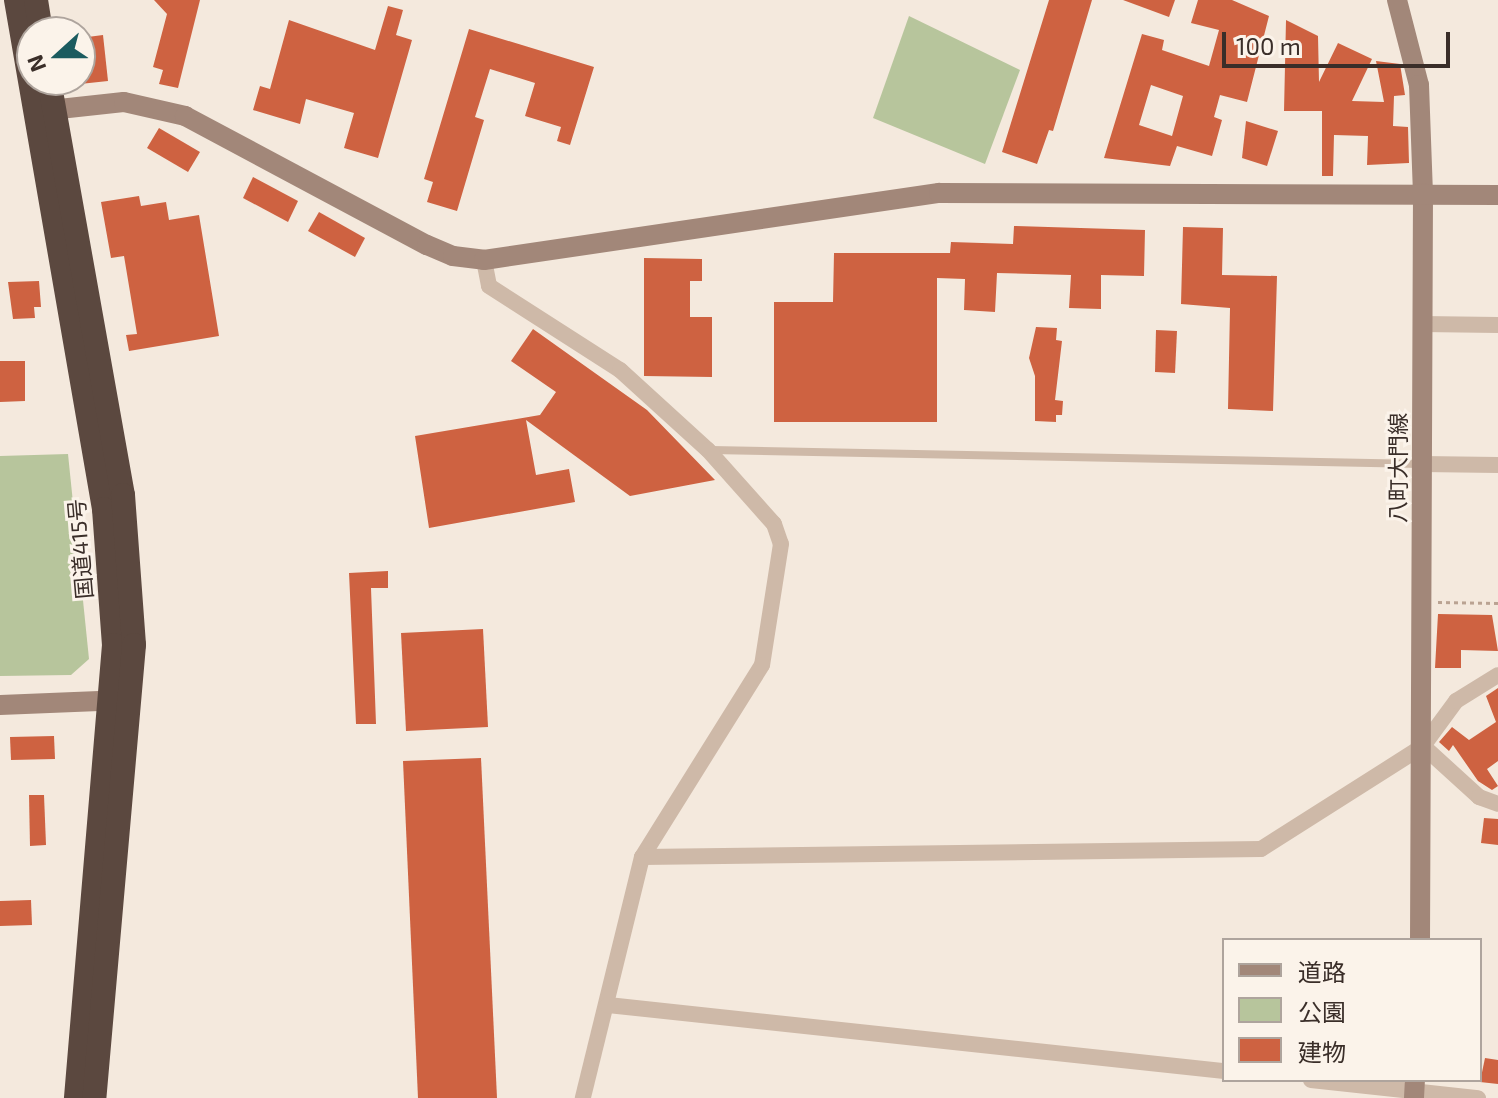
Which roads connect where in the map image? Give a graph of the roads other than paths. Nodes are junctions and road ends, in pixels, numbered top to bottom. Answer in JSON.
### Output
{"nodes":[{"id":1,"x":16,"y":0,"type":"edge"},
{"id":2,"x":1397,"y":0,"type":"edge"},
{"id":3,"x":47,"y":96,"type":"edge"},
{"id":4,"x":46,"y":110,"type":"junction"},
{"id":5,"x":1423,"y":193,"type":"junction"},
{"id":6,"x":1498,"y":195,"type":"edge"},
{"id":7,"x":484,"y":260,"type":"junction"},
{"id":8,"x":1422,"y":324,"type":"junction"},
{"id":9,"x":1498,"y":325,"type":"edge"},
{"id":10,"x":708,"y":450,"type":"junction"},
{"id":11,"x":1422,"y":464,"type":"junction"},
{"id":12,"x":1498,"y":465,"type":"edge"},
{"id":13,"x":1498,"y":675,"type":"edge"},
{"id":14,"x":122,"y":700,"type":"junction"},
{"id":15,"x":0,"y":705,"type":"edge"},
{"id":16,"x":1423,"y":746,"type":"junction"},
{"id":17,"x":1498,"y":804,"type":"edge"},
{"id":18,"x":642,"y":857,"type":"junction"},
{"id":19,"x":1420,"y":938,"type":"edge"},
{"id":20,"x":608,"y":1005,"type":"junction"},
{"id":21,"x":1222,"y":1071,"type":"edge"},
{"id":22,"x":1332,"y":1082,"type":"edge"},
{"id":23,"x":1415,"y":1090,"type":"edge"},
{"id":24,"x":76,"y":1098,"type":"edge"},
{"id":25,"x":94,"y":1098,"type":"edge"},
{"id":26,"x":583,"y":1098,"type":"edge"},
{"id":27,"x":1478,"y":1098,"type":"edge"}],
"edges":[{"from":1,"to":4,"type":"highway","name":"国道415号"},
{"from":2,"to":5,"type":"street","name":"八町大門線"},
{"from":3,"to":4,"type":"highway","name":"国道415号"},
{"from":4,"to":7,"type":"street"},
{"from":4,"to":14,"type":"highway","name":"国道415号"},
{"from":5,"to":6,"type":"street"},
{"from":5,"to":7,"type":"street"},
{"from":5,"to":8,"type":"street","name":"八町大門線"},
{"from":7,"to":10,"type":"street"},
{"from":8,"to":9,"type":"street"},
{"from":8,"to":11,"type":"street","name":"八町大門線"},
{"from":10,"to":11,"type":"lane"},
{"from":10,"to":18,"type":"street"},
{"from":11,"to":12,"type":"street"},
{"from":11,"to":16,"type":"street","name":"八町大門線"},
{"from":13,"to":16,"type":"street"},
{"from":14,"to":15,"type":"street"},
{"from":14,"to":24,"type":"highway","name":"国道415号"},
{"from":14,"to":25,"type":"highway","name":"国道415号"},
{"from":16,"to":17,"type":"street"},
{"from":16,"to":18,"type":"street"},
{"from":16,"to":19,"type":"street","name":"八町大門線"},
{"from":18,"to":20,"type":"street"},
{"from":20,"to":21,"type":"street"},
{"from":20,"to":26,"type":"street"},
{"from":22,"to":23,"type":"street"},
{"from":23,"to":27,"type":"street"}]}
